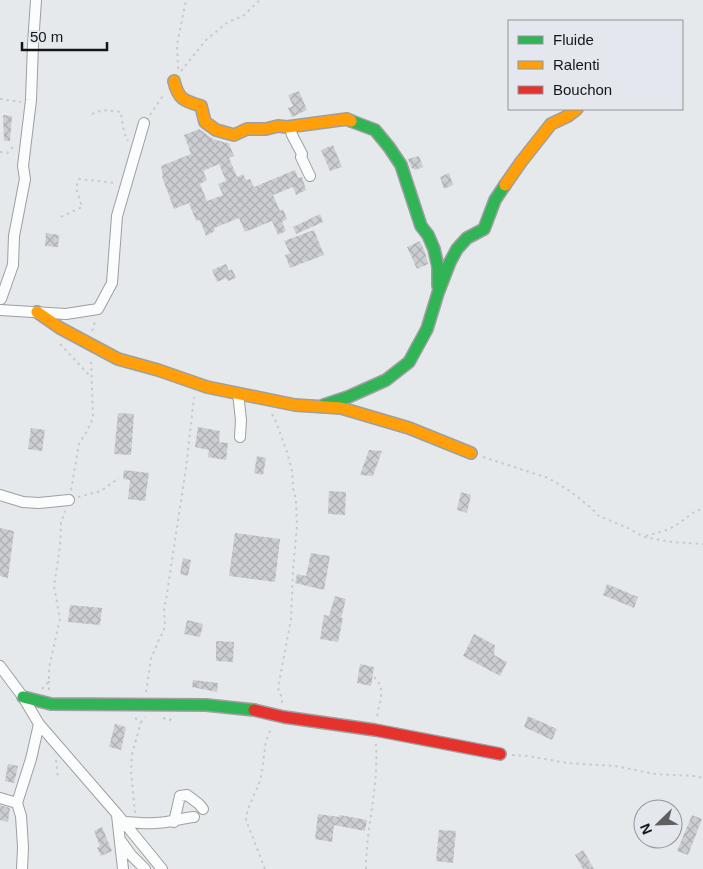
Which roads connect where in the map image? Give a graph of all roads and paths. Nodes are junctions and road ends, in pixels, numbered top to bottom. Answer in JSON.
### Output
{"nodes":[{"id":1,"x":36,"y":0,"type":"edge"},
{"id":2,"x":186,"y":0,"type":"edge"},
{"id":3,"x":260,"y":0,"type":"edge"},
{"id":4,"x":174,"y":81,"type":"joint"},
{"id":5,"x":0,"y":99,"type":"edge"},
{"id":6,"x":31,"y":100,"type":"junction"},
{"id":7,"x":576,"y":110,"type":"edge"},
{"id":8,"x":92,"y":114,"type":"dead end"},
{"id":9,"x":144,"y":123,"type":"joint"},
{"id":10,"x":290,"y":127,"type":"junction"},
{"id":11,"x":25,"y":147,"type":"junction"},
{"id":12,"x":0,"y":152,"type":"edge"},
{"id":13,"x":135,"y":154,"type":"junction"},
{"id":14,"x":310,"y":176,"type":"dead end"},
{"id":15,"x":126,"y":185,"type":"junction"},
{"id":16,"x":61,"y":216,"type":"dead end"},
{"id":17,"x":438,"y":292,"type":"junction"},
{"id":18,"x":1,"y":299,"type":"dead end"},
{"id":19,"x":0,"y":310,"type":"edge"},
{"id":20,"x":37,"y":312,"type":"junction"},
{"id":21,"x":194,"y":383,"type":"junction"},
{"id":22,"x":238,"y":393,"type":"junction"},
{"id":23,"x":261,"y":398,"type":"junction"},
{"id":24,"x":318,"y":407,"type":"junction"},
{"id":25,"x":240,"y":437,"type":"dead end"},
{"id":26,"x":471,"y":453,"type":"joint"},
{"id":27,"x":119,"y":478,"type":"dead end"},
{"id":28,"x":0,"y":494,"type":"edge"},
{"id":29,"x":69,"y":500,"type":"joint"},
{"id":30,"x":703,"y":509,"type":"edge"},
{"id":31,"x":644,"y":537,"type":"junction"},
{"id":32,"x":703,"y":544,"type":"edge"},
{"id":33,"x":0,"y":666,"type":"edge"},
{"id":34,"x":374,"y":677,"type":"dead end"},
{"id":35,"x":22,"y":697,"type":"junction"},
{"id":36,"x":142,"y":712,"type":"junction"},
{"id":37,"x":281,"y":716,"type":"junction"},
{"id":38,"x":39,"y":724,"type":"junction"},
{"id":39,"x":375,"y":730,"type":"junction"},
{"id":40,"x":500,"y":754,"type":"joint"},
{"id":41,"x":703,"y":778,"type":"edge"},
{"id":42,"x":0,"y":798,"type":"edge"},
{"id":43,"x":17,"y":802,"type":"junction"},
{"id":44,"x":203,"y":809,"type":"dead end"},
{"id":45,"x":194,"y":817,"type":"dead end"},
{"id":46,"x":125,"y":819,"type":"junction"},
{"id":47,"x":174,"y":822,"type":"junction"},
{"id":48,"x":120,"y":840,"type":"junction"},
{"id":49,"x":22,"y":869,"type":"edge"},
{"id":50,"x":123,"y":869,"type":"edge"},
{"id":51,"x":145,"y":869,"type":"edge"},
{"id":52,"x":162,"y":869,"type":"edge"},
{"id":53,"x":265,"y":869,"type":"edge"},
{"id":54,"x":366,"y":869,"type":"edge"}],
"edges":[{"from":1,"to":6,"type":"street"},
{"from":2,"to":3,"type":"path"},
{"from":4,"to":9,"type":"path"},
{"from":4,"to":10,"type":"street"},
{"from":5,"to":6,"type":"path"},
{"from":6,"to":11,"type":"street"},
{"from":7,"to":17,"type":"street"},
{"from":8,"to":13,"type":"path"},
{"from":9,"to":13,"type":"street"},
{"from":10,"to":14,"type":"street"},
{"from":10,"to":17,"type":"street"},
{"from":11,"to":12,"type":"path"},
{"from":11,"to":18,"type":"street"},
{"from":13,"to":15,"type":"street"},
{"from":15,"to":16,"type":"path"},
{"from":15,"to":20,"type":"street"},
{"from":17,"to":24,"type":"street"},
{"from":19,"to":20,"type":"street"},
{"from":20,"to":21,"type":"street"},
{"from":21,"to":22,"type":"street"},
{"from":21,"to":36,"type":"path"},
{"from":22,"to":23,"type":"street"},
{"from":22,"to":25,"type":"street"},
{"from":23,"to":24,"type":"street"},
{"from":23,"to":37,"type":"path"},
{"from":24,"to":26,"type":"street"},
{"from":26,"to":31,"type":"path"},
{"from":27,"to":29,"type":"path"},
{"from":28,"to":29,"type":"street"},
{"from":30,"to":31,"type":"path"},
{"from":31,"to":32,"type":"path"},
{"from":33,"to":35,"type":"street"},
{"from":34,"to":39,"type":"path"},
{"from":35,"to":36,"type":"street"},
{"from":35,"to":38,"type":"street"},
{"from":36,"to":37,"type":"street"},
{"from":36,"to":46,"type":"path"},
{"from":37,"to":39,"type":"street"},
{"from":37,"to":53,"type":"path"},
{"from":38,"to":43,"type":"street"},
{"from":38,"to":46,"type":"street"},
{"from":39,"to":40,"type":"street"},
{"from":39,"to":54,"type":"path"},
{"from":40,"to":41,"type":"path"},
{"from":42,"to":43,"type":"street"},
{"from":43,"to":49,"type":"street"},
{"from":44,"to":47,"type":"street"},
{"from":45,"to":47,"type":"street"},
{"from":46,"to":47,"type":"street"},
{"from":46,"to":48,"type":"street"},
{"from":46,"to":52,"type":"street"},
{"from":48,"to":50,"type":"street"},
{"from":48,"to":51,"type":"street"}]}
